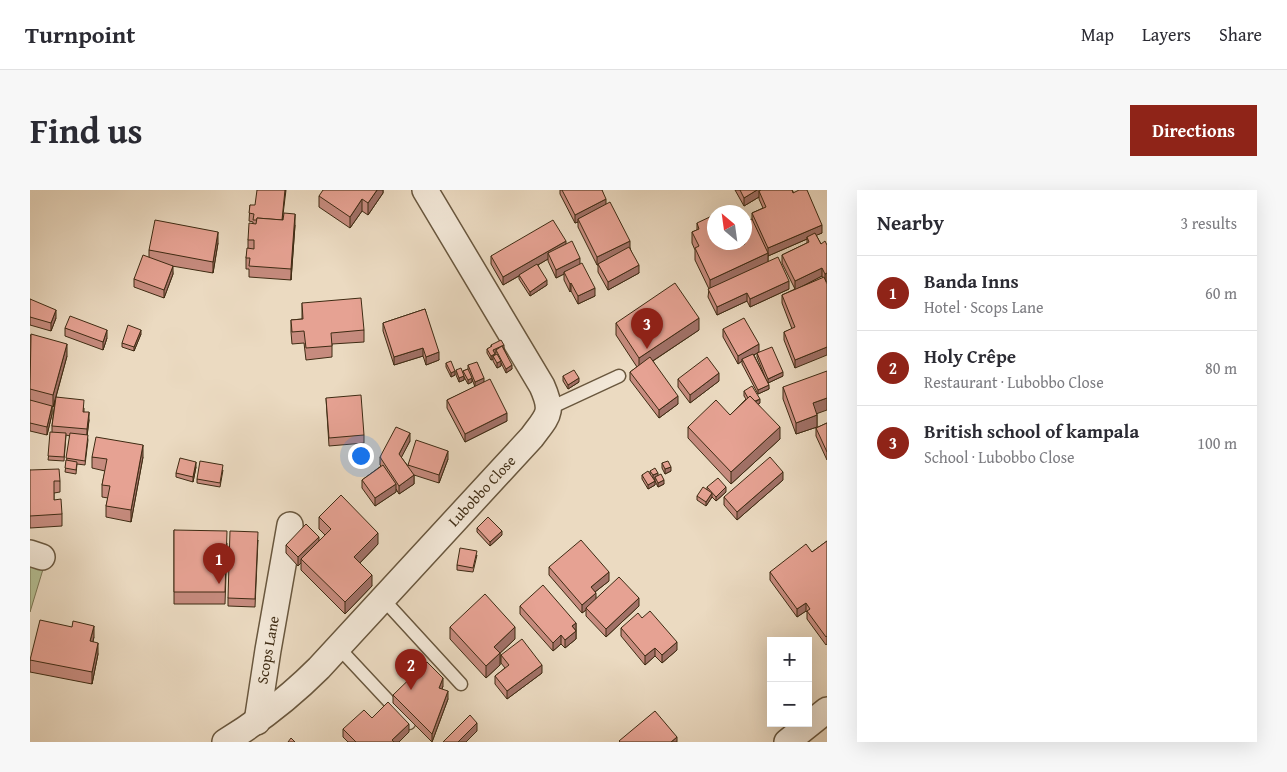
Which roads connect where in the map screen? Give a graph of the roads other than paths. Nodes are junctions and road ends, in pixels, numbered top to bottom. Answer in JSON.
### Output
{"nodes":[{"id":1,"x":425,"y":190,"type":"edge"},
{"id":2,"x":619,"y":376,"type":"dead end"},
{"id":3,"x":550,"y":408,"type":"junction"},
{"id":4,"x":290,"y":525,"type":"dead end"},
{"id":5,"x":382,"y":599,"type":"junction"},
{"id":6,"x":338,"y":647,"type":"junction"},
{"id":7,"x":461,"y":684,"type":"dead end"},
{"id":8,"x":827,"y":710,"type":"edge"},
{"id":9,"x":257,"y":722,"type":"junction"},
{"id":10,"x":410,"y":723,"type":"edge"},
{"id":11,"x":225,"y":742,"type":"edge"},
{"id":12,"x":787,"y":742,"type":"edge"}],
"edges":[{"from":1,"to":3,"type":"street"},
{"from":2,"to":3,"type":"lane"},
{"from":3,"to":5,"type":"street","name":"Lubobbo Close"},
{"from":4,"to":9,"type":"street","name":"Scops Lane"},
{"from":5,"to":6,"type":"street","name":"Lubobbo Close"},
{"from":5,"to":7,"type":"lane"},
{"from":6,"to":9,"type":"street","name":"Lubobbo Close"},
{"from":6,"to":10,"type":"lane"},
{"from":8,"to":12,"type":"street"},
{"from":9,"to":11,"type":"street","name":"Lubobbo Close"}]}
